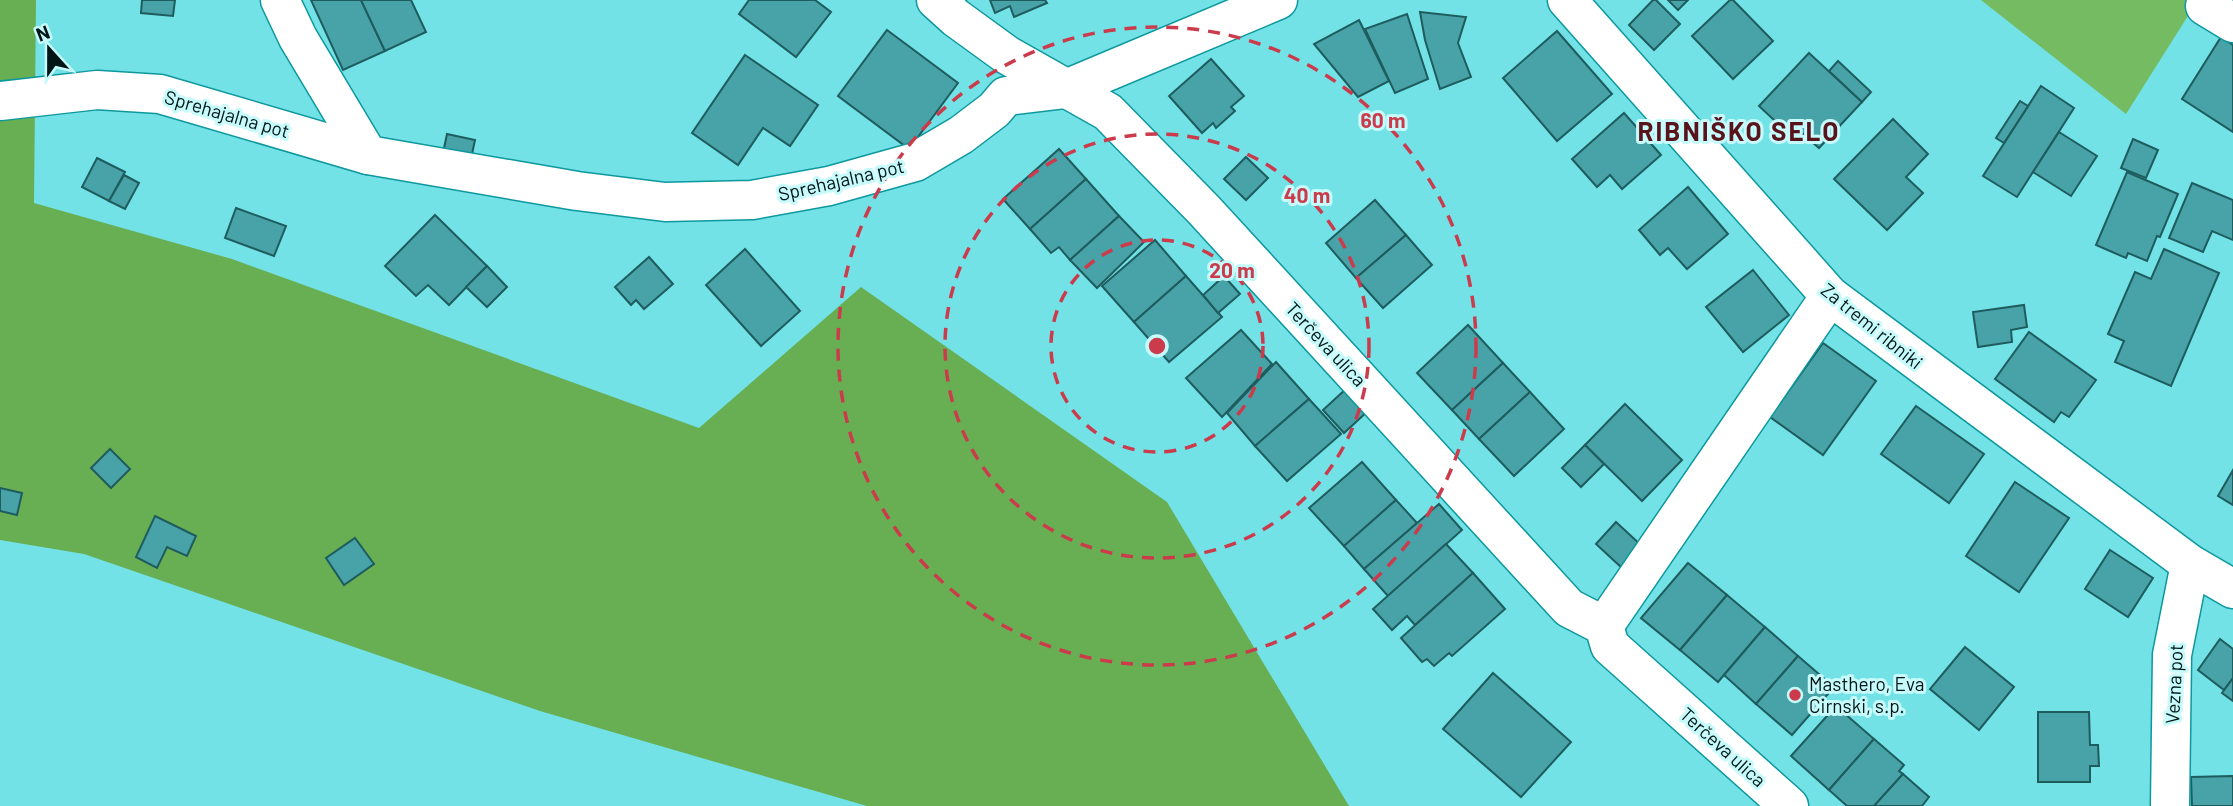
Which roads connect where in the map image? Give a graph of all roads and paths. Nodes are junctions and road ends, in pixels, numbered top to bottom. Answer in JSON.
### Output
{"nodes":[{"id":1,"x":280,"y":0,"type":"edge"},
{"id":2,"x":936,"y":0,"type":"edge"},
{"id":3,"x":1278,"y":0,"type":"edge"},
{"id":4,"x":1564,"y":1,"type":"edge"},
{"id":5,"x":1007,"y":55,"type":"junction"},
{"id":6,"x":1066,"y":89,"type":"junction"},
{"id":7,"x":1006,"y":96,"type":"junction"},
{"id":8,"x":0,"y":101,"type":"edge"},
{"id":9,"x":368,"y":155,"type":"junction"},
{"id":10,"x":1830,"y":296,"type":"junction"},
{"id":11,"x":2190,"y":564,"type":"junction"},
{"id":12,"x":2233,"y":589,"type":"edge"},
{"id":13,"x":1604,"y":626,"type":"junction"},
{"id":14,"x":1789,"y":806,"type":"edge"},
{"id":15,"x":2170,"y":806,"type":"edge"}],
"edges":[{"from":1,"to":9,"type":"street"},
{"from":2,"to":5,"type":"street","name":"Terčeva ulica"},
{"from":3,"to":6,"type":"street"},
{"from":4,"to":10,"type":"street","name":"Za tremi ribniki"},
{"from":5,"to":6,"type":"street","name":"Terčeva ulica"},
{"from":5,"to":7,"type":"street"},
{"from":6,"to":7,"type":"street"},
{"from":6,"to":13,"type":"street","name":"Terčeva ulica"},
{"from":7,"to":9,"type":"street","name":"Sprehajalna pot"},
{"from":8,"to":9,"type":"street","name":"Sprehajalna pot"},
{"from":10,"to":11,"type":"street","name":"Za tremi ribniki"},
{"from":10,"to":13,"type":"street"},
{"from":11,"to":12,"type":"street","name":"Za tremi ribniki"},
{"from":11,"to":15,"type":"street","name":"Vezna pot"},
{"from":13,"to":14,"type":"street","name":"Terčeva ulica"}]}
